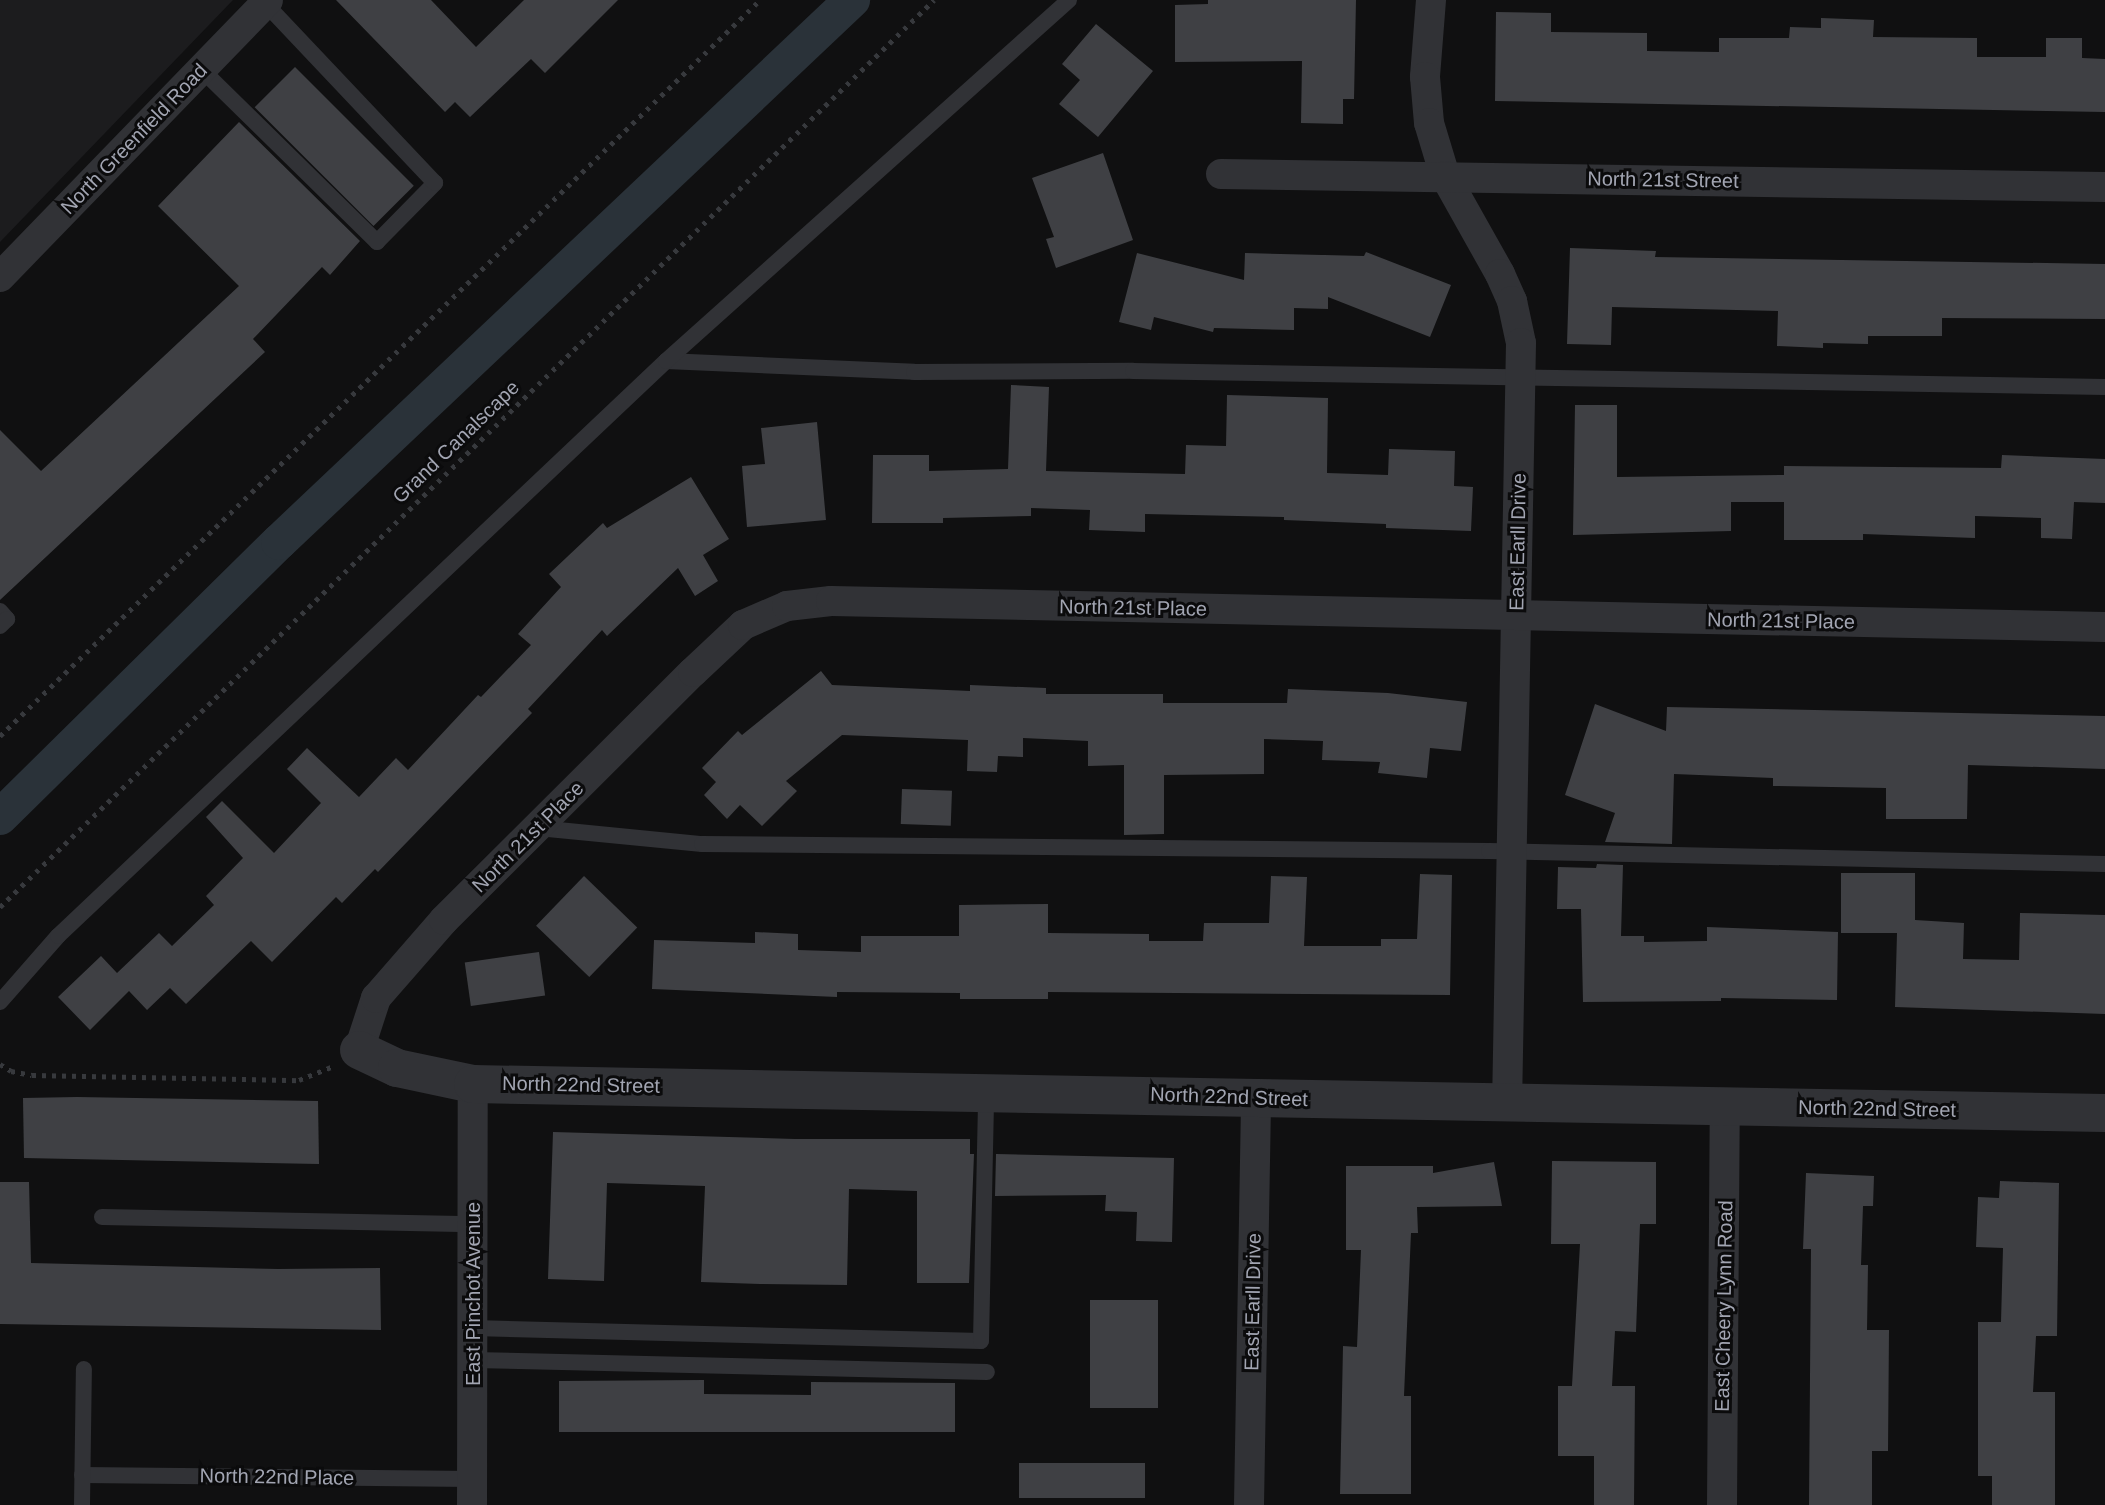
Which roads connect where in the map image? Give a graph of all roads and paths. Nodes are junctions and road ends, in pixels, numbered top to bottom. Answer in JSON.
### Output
{"nodes":[{"id":1,"x":760,"y":0,"type":"edge"},
{"id":2,"x":934,"y":0,"type":"edge"},
{"id":3,"x":1069,"y":0,"type":"edge"},
{"id":4,"x":1431,"y":0,"type":"edge"},
{"id":5,"x":266,"y":2,"type":"edge"},
{"id":6,"x":201,"y":69,"type":"junction"},
{"id":7,"x":1221,"y":174,"type":"dead end"},
{"id":8,"x":1445,"y":176,"type":"junction"},
{"id":9,"x":2105,"y":187,"type":"edge"},
{"id":10,"x":0,"y":277,"type":"edge"},
{"id":11,"x":666,"y":361,"type":"junction"},
{"id":12,"x":1522,"y":378,"type":"junction"},
{"id":13,"x":2105,"y":387,"type":"edge"},
{"id":14,"x":0,"y":611,"type":"edge"},
{"id":15,"x":1516,"y":616,"type":"junction"},
{"id":16,"x":0,"y":626,"type":"edge"},
{"id":17,"x":2105,"y":627,"type":"edge"},
{"id":18,"x":0,"y":736,"type":"edge"},
{"id":19,"x":538,"y":828,"type":"junction"},
{"id":20,"x":1512,"y":852,"type":"junction"},
{"id":21,"x":2105,"y":864,"type":"edge"},
{"id":22,"x":0,"y":907,"type":"edge"},
{"id":23,"x":0,"y":1002,"type":"edge"},
{"id":24,"x":359,"y":1050,"type":"junction"},
{"id":25,"x":0,"y":1064,"type":"edge"},
{"id":26,"x":473,"y":1084,"type":"junction"},
{"id":27,"x":986,"y":1091,"type":"junction"},
{"id":28,"x":1256,"y":1098,"type":"junction"},
{"id":29,"x":1507,"y":1104,"type":"junction"},
{"id":30,"x":1725,"y":1106,"type":"junction"},
{"id":31,"x":2105,"y":1113,"type":"edge"},
{"id":32,"x":102,"y":1217,"type":"dead end"},
{"id":33,"x":474,"y":1224,"type":"junction"},
{"id":34,"x":473,"y":1328,"type":"junction"},
{"id":35,"x":473,"y":1360,"type":"junction"},
{"id":36,"x":84,"y":1369,"type":"dead end"},
{"id":37,"x":987,"y":1372,"type":"dead end"},
{"id":38,"x":82,"y":1475,"type":"junction"},
{"id":39,"x":472,"y":1492,"type":"edge"},
{"id":40,"x":82,"y":1505,"type":"edge"},
{"id":41,"x":1249,"y":1505,"type":"edge"},
{"id":42,"x":1722,"y":1505,"type":"edge"}],
"edges":[{"from":1,"to":18,"type":"path"},
{"from":2,"to":22,"type":"path","name":"Grand Canalscape"},
{"from":3,"to":11,"type":"lane"},
{"from":4,"to":8,"type":"street","name":"East Earll Drive"},
{"from":5,"to":6,"type":"street","name":"North Greenfield Road"},
{"from":5,"to":6,"type":"lane"},
{"from":6,"to":10,"type":"street","name":"North Greenfield Road"},
{"from":7,"to":8,"type":"street","name":"North 21st Street"},
{"from":8,"to":9,"type":"street","name":"North 21st Street"},
{"from":8,"to":12,"type":"street","name":"East Earll Drive"},
{"from":11,"to":12,"type":"lane"},
{"from":11,"to":23,"type":"lane"},
{"from":12,"to":13,"type":"lane"},
{"from":12,"to":15,"type":"street","name":"East Earll Drive"},
{"from":14,"to":16,"type":"lane"},
{"from":15,"to":17,"type":"street","name":"North 21st Place"},
{"from":15,"to":19,"type":"street","name":"North 21st Place"},
{"from":15,"to":20,"type":"street","name":"East Earll Drive"},
{"from":19,"to":20,"type":"lane"},
{"from":19,"to":24,"type":"street","name":"North 21st Place"},
{"from":20,"to":21,"type":"lane"},
{"from":20,"to":29,"type":"street","name":"East Earll Drive"},
{"from":24,"to":25,"type":"path"},
{"from":24,"to":26,"type":"street","name":"North 22nd Street"},
{"from":26,"to":27,"type":"street","name":"North 22nd Street"},
{"from":26,"to":33,"type":"street","name":"East Pinchot Avenue"},
{"from":27,"to":28,"type":"street","name":"North 22nd Street"},
{"from":27,"to":34,"type":"lane"},
{"from":28,"to":29,"type":"street","name":"North 22nd Street"},
{"from":28,"to":41,"type":"street","name":"East Earll Drive"},
{"from":29,"to":30,"type":"street","name":"North 22nd Street"},
{"from":30,"to":31,"type":"street","name":"North 22nd Street"},
{"from":30,"to":42,"type":"street","name":"East Cheery Lynn Road"},
{"from":32,"to":33,"type":"lane"},
{"from":33,"to":34,"type":"street","name":"East Pinchot Avenue"},
{"from":34,"to":35,"type":"street","name":"East Pinchot Avenue"},
{"from":35,"to":37,"type":"lane"},
{"from":35,"to":39,"type":"street","name":"East Pinchot Avenue"},
{"from":36,"to":38,"type":"lane"},
{"from":38,"to":39,"type":"lane","name":"North 22nd Place"},
{"from":38,"to":40,"type":"lane"}]}
